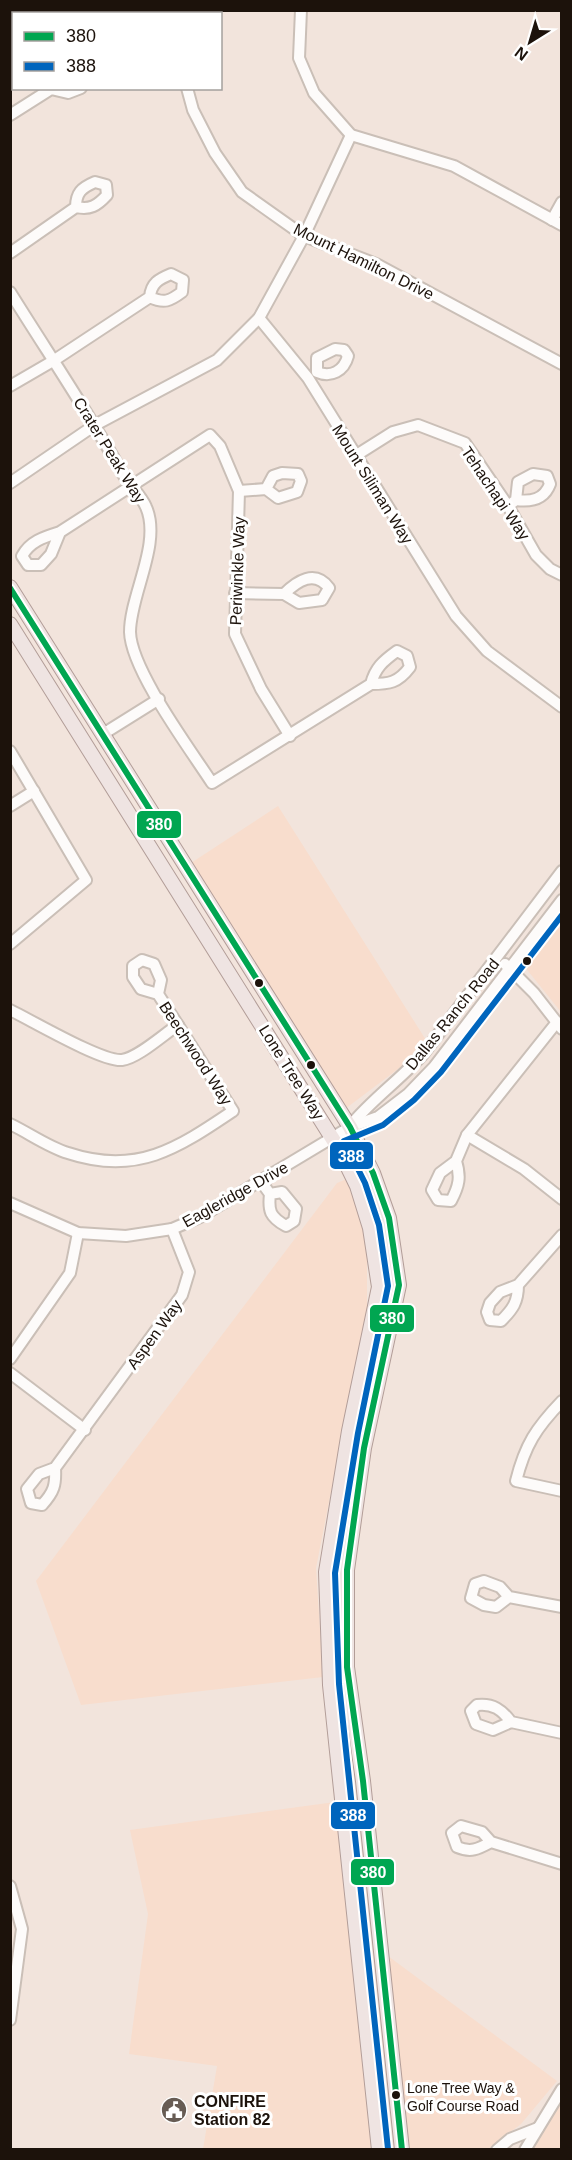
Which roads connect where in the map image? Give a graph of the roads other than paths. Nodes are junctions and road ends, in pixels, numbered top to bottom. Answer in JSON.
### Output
{"nodes":[{"id":1,"x":302,"y":10,"type":"edge"},
{"id":2,"x":49,"y":90,"type":"edge"},
{"id":3,"x":55,"y":90,"type":"edge"},
{"id":4,"x":76,"y":90,"type":"edge"},
{"id":5,"x":188,"y":90,"type":"edge"},
{"id":6,"x":10,"y":115,"type":"edge"},
{"id":7,"x":351,"y":135,"type":"junction"},
{"id":8,"x":561,"y":202,"type":"edge"},
{"id":9,"x":76,"y":207,"type":"dead end"},
{"id":10,"x":557,"y":222,"type":"edge"},
{"id":11,"x":304,"y":236,"type":"junction"},
{"id":12,"x":10,"y":253,"type":"edge"},
{"id":13,"x":10,"y":292,"type":"edge"},
{"id":14,"x":150,"y":297,"type":"dead end"},
{"id":15,"x":259,"y":318,"type":"junction"},
{"id":16,"x":53,"y":361,"type":"junction"},
{"id":17,"x":561,"y":364,"type":"edge"},
{"id":18,"x":10,"y":386,"type":"edge"},
{"id":19,"x":95,"y":424,"type":"junction"},
{"id":20,"x":355,"y":456,"type":"junction"},
{"id":21,"x":10,"y":483,"type":"edge"},
{"id":22,"x":129,"y":485,"type":"junction"},
{"id":23,"x":266,"y":489,"type":"dead end"},
{"id":24,"x":239,"y":491,"type":"junction"},
{"id":25,"x":60,"y":532,"type":"dead end"},
{"id":26,"x":561,"y":575,"type":"edge"},
{"id":27,"x":10,"y":586,"type":"edge"},
{"id":28,"x":235,"y":593,"type":"junction"},
{"id":29,"x":284,"y":594,"type":"dead end"},
{"id":30,"x":10,"y":624,"type":"edge"},
{"id":31,"x":371,"y":684,"type":"dead end"},
{"id":32,"x":159,"y":699,"type":"junction"},
{"id":33,"x":561,"y":707,"type":"edge"},
{"id":34,"x":103,"y":734,"type":"junction"},
{"id":35,"x":290,"y":736,"type":"junction"},
{"id":36,"x":10,"y":752,"type":"edge"},
{"id":37,"x":34,"y":791,"type":"junction"},
{"id":38,"x":10,"y":806,"type":"edge"},
{"id":39,"x":165,"y":870,"type":"junction"},
{"id":40,"x":561,"y":871,"type":"edge"},
{"id":41,"x":561,"y":900,"type":"edge"},
{"id":42,"x":226,"y":930,"type":"junction"},
{"id":43,"x":10,"y":944,"type":"edge"},
{"id":44,"x":497,"y":959,"type":"junction"},
{"id":45,"x":508,"y":967,"type":"junction"},
{"id":46,"x":158,"y":994,"type":"dead end"},
{"id":47,"x":10,"y":1010,"type":"edge"},
{"id":48,"x":178,"y":1025,"type":"junction"},
{"id":49,"x":559,"y":1026,"type":"edge"},
{"id":50,"x":10,"y":1124,"type":"edge"},
{"id":51,"x":350,"y":1127,"type":"junction"},
{"id":52,"x":467,"y":1135,"type":"junction"},
{"id":53,"x":332,"y":1137,"type":"junction"},
{"id":54,"x":456,"y":1161,"type":"dead end"},
{"id":55,"x":260,"y":1180,"type":"junction"},
{"id":56,"x":270,"y":1194,"type":"dead end"},
{"id":57,"x":561,"y":1199,"type":"edge"},
{"id":58,"x":10,"y":1203,"type":"edge"},
{"id":59,"x":172,"y":1229,"type":"junction"},
{"id":60,"x":78,"y":1233,"type":"junction"},
{"id":61,"x":561,"y":1235,"type":"edge"},
{"id":62,"x":518,"y":1286,"type":"dead end"},
{"id":63,"x":10,"y":1359,"type":"edge"},
{"id":64,"x":10,"y":1373,"type":"edge"},
{"id":65,"x":561,"y":1401,"type":"edge"},
{"id":66,"x":85,"y":1430,"type":"junction"},
{"id":67,"x":55,"y":1468,"type":"dead end"},
{"id":68,"x":561,"y":1491,"type":"edge"},
{"id":69,"x":509,"y":1597,"type":"dead end"},
{"id":70,"x":561,"y":1607,"type":"edge"},
{"id":71,"x":511,"y":1722,"type":"dead end"},
{"id":72,"x":561,"y":1733,"type":"edge"},
{"id":73,"x":491,"y":1842,"type":"dead end"},
{"id":74,"x":561,"y":1864,"type":"edge"},
{"id":75,"x":10,"y":1886,"type":"edge"},
{"id":76,"x":10,"y":2020,"type":"edge"},
{"id":77,"x":561,"y":2089,"type":"edge"},
{"id":78,"x":538,"y":2128,"type":"junction"},
{"id":79,"x":380,"y":2150,"type":"edge"},
{"id":80,"x":402,"y":2150,"type":"edge"},
{"id":81,"x":497,"y":2150,"type":"edge"},
{"id":82,"x":525,"y":2150,"type":"edge"}],
"edges":[{"from":1,"to":7,"type":"street"},
{"from":2,"to":6,"type":"street"},
{"from":3,"to":4,"type":"street"},
{"from":5,"to":11,"type":"street","name":"Mount Hamilton Drive"},
{"from":7,"to":10,"type":"street"},
{"from":7,"to":11,"type":"street"},
{"from":8,"to":10,"type":"street"},
{"from":9,"to":12,"type":"street"},
{"from":11,"to":15,"type":"street"},
{"from":11,"to":17,"type":"street","name":"Mount Hamilton Drive"},
{"from":13,"to":16,"type":"street","name":"Crater Peak Way"},
{"from":14,"to":16,"type":"street"},
{"from":15,"to":19,"type":"street"},
{"from":15,"to":20,"type":"street","name":"Mount Siliman Way"},
{"from":16,"to":18,"type":"street"},
{"from":16,"to":19,"type":"street","name":"Crater Peak Way"},
{"from":19,"to":21,"type":"street"},
{"from":19,"to":22,"type":"street","name":"Crater Peak Way"},
{"from":20,"to":26,"type":"street","name":"Tehachapi Way"},
{"from":20,"to":33,"type":"street","name":"Mount Siliman Way"},
{"from":22,"to":24,"type":"street","name":"Periwinkle Way"},
{"from":22,"to":25,"type":"street"},
{"from":22,"to":32,"type":"street","name":"Crater Peak Way"},
{"from":23,"to":24,"type":"street"},
{"from":24,"to":28,"type":"street","name":"Periwinkle Way"},
{"from":27,"to":34,"type":"main road","name":"Lone Tree Way"},
{"from":28,"to":29,"type":"street"},
{"from":28,"to":35,"type":"street","name":"Periwinkle Way"},
{"from":30,"to":39,"type":"main road","name":"Lone Tree Way"},
{"from":31,"to":35,"type":"street"},
{"from":32,"to":34,"type":"street"},
{"from":32,"to":35,"type":"street","name":"Crater Peak Way"},
{"from":34,"to":42,"type":"main road","name":"Lone Tree Way"},
{"from":36,"to":37,"type":"street"},
{"from":37,"to":38,"type":"street"},
{"from":37,"to":43,"type":"street"},
{"from":39,"to":42,"type":"main road"},
{"from":39,"to":53,"type":"main road","name":"Lone Tree Way"},
{"from":40,"to":44,"type":"street","name":"Dallas Ranch Road"},
{"from":41,"to":45,"type":"street","name":"Dallas Ranch Road"},
{"from":42,"to":51,"type":"main road","name":"Lone Tree Way"},
{"from":44,"to":45,"type":"street"},
{"from":44,"to":51,"type":"street","name":"Dallas Ranch Road"},
{"from":45,"to":49,"type":"street"},
{"from":45,"to":51,"type":"street","name":"Dallas Ranch Road"},
{"from":46,"to":48,"type":"street","name":"Beechwood Way"},
{"from":47,"to":48,"type":"street"},
{"from":48,"to":50,"type":"street","name":"Beechwood Way"},
{"from":49,"to":52,"type":"street"},
{"from":51,"to":53,"type":"street","name":"Eagleridge Drive"},
{"from":51,"to":80,"type":"main road","name":"Lone Tree Way"},
{"from":52,"to":54,"type":"street"},
{"from":52,"to":57,"type":"street"},
{"from":53,"to":55,"type":"street","name":"Eagleridge Drive"},
{"from":53,"to":79,"type":"main road","name":"Lone Tree Way"},
{"from":55,"to":56,"type":"street"},
{"from":55,"to":59,"type":"street","name":"Eagleridge Drive"},
{"from":58,"to":60,"type":"street","name":"Eagleridge Drive"},
{"from":59,"to":60,"type":"street","name":"Eagleridge Drive"},
{"from":59,"to":66,"type":"street","name":"Aspen Way"},
{"from":60,"to":63,"type":"street"},
{"from":61,"to":62,"type":"street"},
{"from":64,"to":66,"type":"street"},
{"from":65,"to":68,"type":"street"},
{"from":66,"to":67,"type":"street","name":"Aspen Way"},
{"from":69,"to":70,"type":"street"},
{"from":71,"to":72,"type":"street"},
{"from":73,"to":74,"type":"street"},
{"from":75,"to":76,"type":"street"},
{"from":77,"to":78,"type":"street"},
{"from":78,"to":81,"type":"street"},
{"from":78,"to":82,"type":"street"}]}
